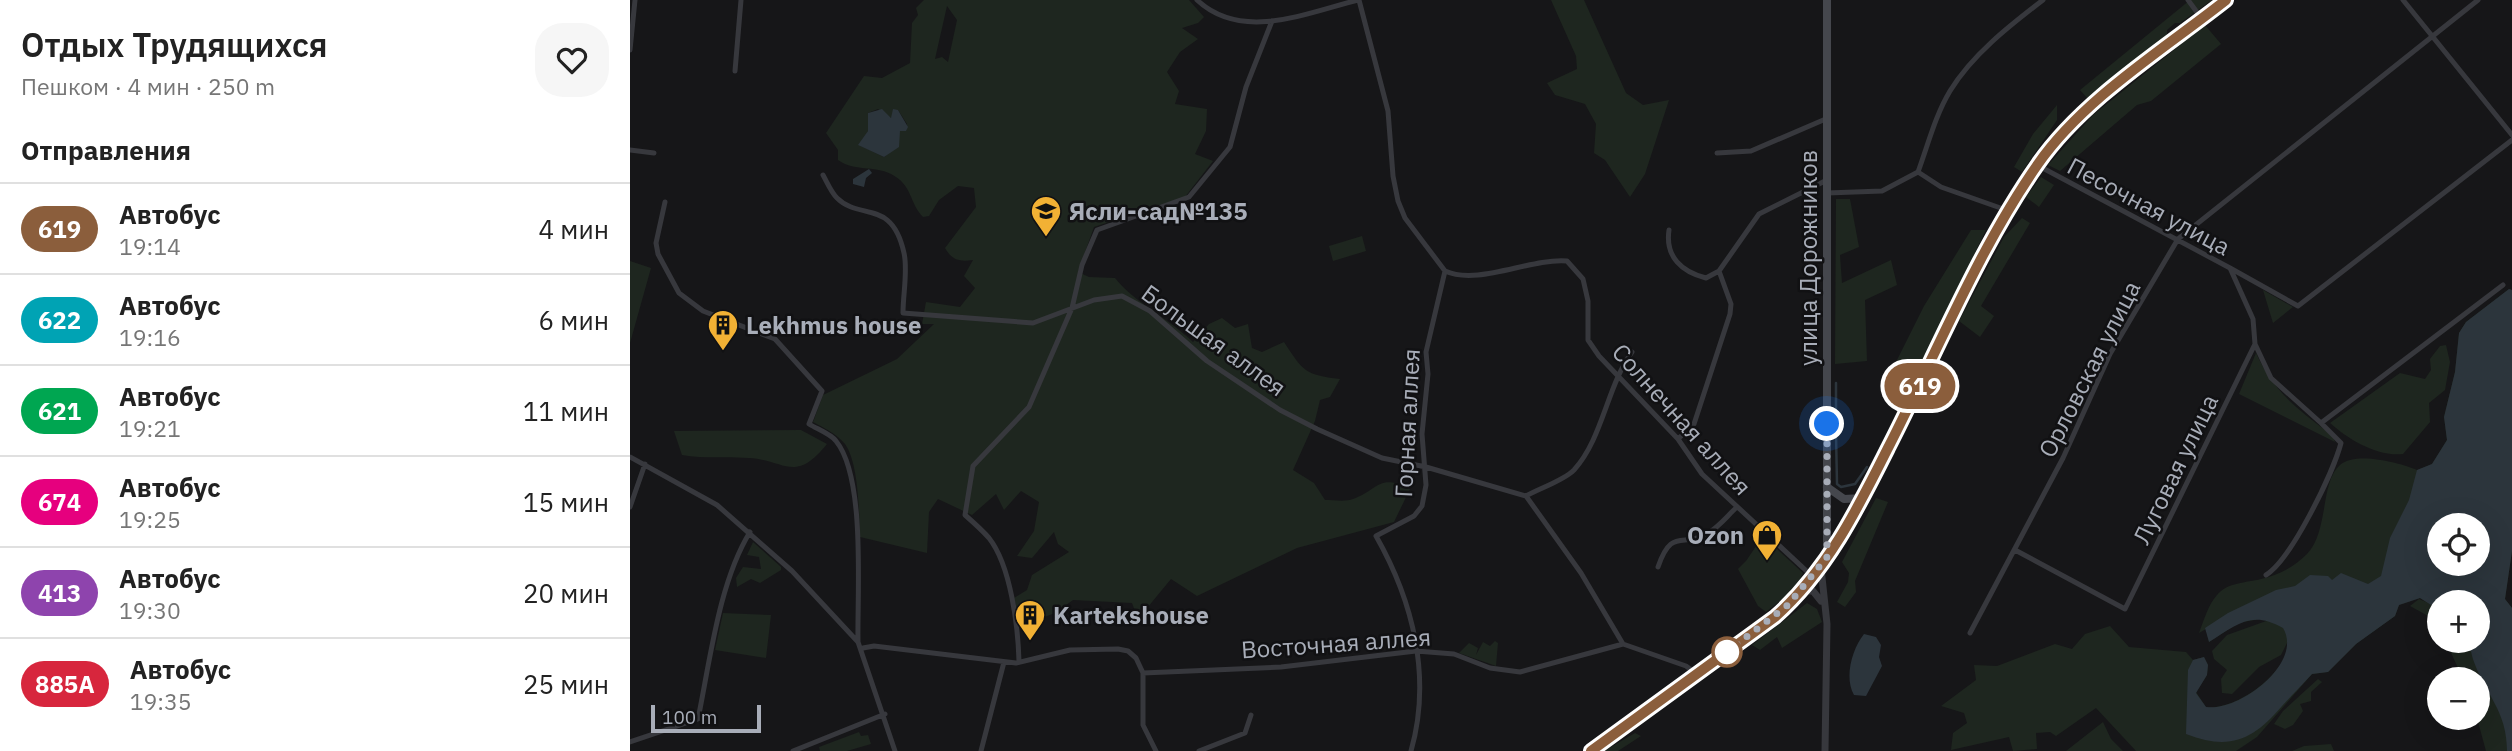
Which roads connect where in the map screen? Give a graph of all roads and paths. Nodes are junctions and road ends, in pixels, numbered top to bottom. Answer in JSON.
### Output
{"nodes":[{"id":1,"x":635,"y":0,"type":"edge"},
{"id":2,"x":741,"y":0,"type":"edge"},
{"id":3,"x":1197,"y":0,"type":"edge"},
{"id":4,"x":1358,"y":0,"type":"edge"},
{"id":5,"x":1827,"y":0,"type":"edge"},
{"id":6,"x":2043,"y":0,"type":"edge"},
{"id":7,"x":2188,"y":0,"type":"edge"},
{"id":8,"x":2226,"y":0,"type":"edge"},
{"id":9,"x":2403,"y":0,"type":"edge"},
{"id":10,"x":2478,"y":0,"type":"edge"},
{"id":11,"x":2202,"y":19,"type":"junction"},
{"id":12,"x":1272,"y":21,"type":"junction"},
{"id":13,"x":2433,"y":37,"type":"junction"},
{"id":14,"x":630,"y":50,"type":"edge"},
{"id":15,"x":735,"y":71,"type":"dead end"},
{"id":16,"x":1828,"y":118,"type":"junction"},
{"id":17,"x":2512,"y":138,"type":"edge"},
{"id":18,"x":630,"y":150,"type":"edge"},
{"id":19,"x":654,"y":153,"type":"dead end"},
{"id":20,"x":1717,"y":153,"type":"dead end"},
{"id":21,"x":2037,"y":164,"type":"junction"},
{"id":22,"x":1918,"y":172,"type":"junction"},
{"id":23,"x":823,"y":175,"type":"dead end"},
{"id":24,"x":1828,"y":180,"type":"junction"},
{"id":25,"x":1827,"y":193,"type":"junction"},
{"id":26,"x":665,"y":202,"type":"dead end"},
{"id":27,"x":2009,"y":211,"type":"junction"},
{"id":28,"x":1670,"y":230,"type":"dead end"},
{"id":29,"x":2178,"y":239,"type":"junction"},
{"id":30,"x":2230,"y":268,"type":"junction"},
{"id":31,"x":1445,"y":271,"type":"junction"},
{"id":32,"x":1719,"y":271,"type":"junction"},
{"id":33,"x":2503,"y":285,"type":"dead end"},
{"id":34,"x":1072,"y":308,"type":"junction"},
{"id":35,"x":2255,"y":344,"type":"junction"},
{"id":36,"x":1632,"y":352,"type":"dead end"},
{"id":37,"x":1619,"y":376,"type":"junction"},
{"id":38,"x":2321,"y":423,"type":"junction"},
{"id":39,"x":1678,"y":439,"type":"junction"},
{"id":40,"x":630,"y":457,"type":"edge"},
{"id":41,"x":645,"y":464,"type":"junction"},
{"id":42,"x":1426,"y":467,"type":"junction"},
{"id":43,"x":1827,"y":487,"type":"junction"},
{"id":44,"x":1526,"y":496,"type":"junction"},
{"id":45,"x":1863,"y":498,"type":"junction"},
{"id":46,"x":1737,"y":507,"type":"junction"},
{"id":47,"x":630,"y":508,"type":"edge"},
{"id":48,"x":750,"y":532,"type":"junction"},
{"id":49,"x":2015,"y":550,"type":"junction"},
{"id":50,"x":1827,"y":557,"type":"junction"},
{"id":51,"x":1658,"y":566,"type":"dead end"},
{"id":52,"x":1821,"y":568,"type":"junction"},
{"id":53,"x":2266,"y":575,"type":"dead end"},
{"id":54,"x":1813,"y":578,"type":"junction"},
{"id":55,"x":1802,"y":591,"type":"junction"},
{"id":56,"x":1823,"y":605,"type":"junction"},
{"id":57,"x":1970,"y":633,"type":"dead end"},
{"id":58,"x":858,"y":642,"type":"junction"},
{"id":59,"x":1623,"y":644,"type":"junction"},
{"id":60,"x":863,"y":648,"type":"junction"},
{"id":61,"x":1416,"y":651,"type":"junction"},
{"id":62,"x":1019,"y":661,"type":"junction"},
{"id":63,"x":1004,"y":662,"type":"junction"},
{"id":64,"x":1143,"y":673,"type":"junction"},
{"id":65,"x":1697,"y":674,"type":"junction"},
{"id":66,"x":885,"y":714,"type":"junction"},
{"id":67,"x":1251,"y":715,"type":"dead end"},
{"id":68,"x":630,"y":742,"type":"edge"},
{"id":69,"x":793,"y":751,"type":"edge"},
{"id":70,"x":895,"y":751,"type":"edge"},
{"id":71,"x":981,"y":751,"type":"edge"},
{"id":72,"x":1156,"y":751,"type":"edge"},
{"id":73,"x":1199,"y":751,"type":"edge"},
{"id":74,"x":1411,"y":751,"type":"edge"},
{"id":75,"x":1591,"y":751,"type":"edge"},
{"id":76,"x":1825,"y":751,"type":"edge"}],
"edges":[{"from":1,"to":14,"type":"street"},
{"from":2,"to":15,"type":"street"},
{"from":3,"to":12,"type":"street"},
{"from":4,"to":12,"type":"street"},
{"from":4,"to":31,"type":"street"},
{"from":5,"to":16,"type":"main road","name":"улица Дорожников"},
{"from":6,"to":22,"type":"street"},
{"from":7,"to":11,"type":"street"},
{"from":8,"to":11,"type":"main road"},
{"from":9,"to":13,"type":"street"},
{"from":10,"to":13,"type":"street","name":"Орловская улица"},
{"from":11,"to":21,"type":"main road"},
{"from":12,"to":34,"type":"street"},
{"from":13,"to":17,"type":"street"},
{"from":13,"to":29,"type":"street","name":"Орловская улица"},
{"from":16,"to":20,"type":"street"},
{"from":16,"to":24,"type":"main road","name":"улица Дорожников"},
{"from":17,"to":30,"type":"street"},
{"from":18,"to":19,"type":"street"},
{"from":21,"to":27,"type":"main road"},
{"from":21,"to":29,"type":"street","name":"Песочная улица"},
{"from":22,"to":25,"type":"street"},
{"from":22,"to":27,"type":"street"},
{"from":23,"to":34,"type":"street","name":"Большая аллея"},
{"from":24,"to":25,"type":"main road","name":"улица Дорожников"},
{"from":24,"to":32,"type":"street"},
{"from":25,"to":43,"type":"main road","name":"улица Дорожников"},
{"from":26,"to":58,"type":"street"},
{"from":27,"to":45,"type":"main road"},
{"from":28,"to":32,"type":"street"},
{"from":29,"to":30,"type":"street","name":"Песочная улица"},
{"from":29,"to":49,"type":"street","name":"Орловская улица"},
{"from":30,"to":35,"type":"street","name":"Песочная улица"},
{"from":31,"to":37,"type":"street","name":"Солнечная аллея"},
{"from":31,"to":42,"type":"street","name":"Горная аллея"},
{"from":32,"to":39,"type":"street"},
{"from":33,"to":38,"type":"street"},
{"from":34,"to":42,"type":"street","name":"Большая аллея"},
{"from":34,"to":62,"type":"street"},
{"from":35,"to":38,"type":"street","name":"Песочная улица"},
{"from":35,"to":49,"type":"street","name":"Луговая улица"},
{"from":36,"to":37,"type":"street"},
{"from":37,"to":39,"type":"street","name":"Солнечная аллея"},
{"from":37,"to":44,"type":"street"},
{"from":38,"to":53,"type":"street","name":"Песочная улица"},
{"from":39,"to":46,"type":"street","name":"Солнечная аллея"},
{"from":40,"to":41,"type":"street"},
{"from":41,"to":47,"type":"street"},
{"from":41,"to":48,"type":"street"},
{"from":42,"to":44,"type":"street","name":"Большая аллея"},
{"from":42,"to":61,"type":"street","name":"Горная аллея"},
{"from":43,"to":45,"type":"main road"},
{"from":43,"to":50,"type":"main road","name":"улица Дорожников"},
{"from":44,"to":59,"type":"street"},
{"from":45,"to":50,"type":"main road"},
{"from":46,"to":51,"type":"street"},
{"from":46,"to":54,"type":"street","name":"Солнечная аллея"},
{"from":48,"to":58,"type":"street"},
{"from":48,"to":68,"type":"street"},
{"from":49,"to":57,"type":"street","name":"Орловская улица"},
{"from":50,"to":52,"type":"main road"},
{"from":52,"to":54,"type":"main road"},
{"from":52,"to":56,"type":"street"},
{"from":54,"to":55,"type":"main road"},
{"from":55,"to":56,"type":"street"},
{"from":55,"to":65,"type":"main road"},
{"from":56,"to":76,"type":"street"},
{"from":58,"to":60,"type":"street"},
{"from":59,"to":61,"type":"street","name":"Восточная аллея"},
{"from":59,"to":65,"type":"street"},
{"from":60,"to":63,"type":"street"},
{"from":60,"to":66,"type":"street"},
{"from":61,"to":64,"type":"street","name":"Восточная аллея"},
{"from":61,"to":74,"type":"street","name":"Горная аллея"},
{"from":62,"to":63,"type":"street"},
{"from":62,"to":64,"type":"street"},
{"from":63,"to":71,"type":"street"},
{"from":64,"to":72,"type":"street"},
{"from":65,"to":75,"type":"main road"},
{"from":66,"to":69,"type":"street"},
{"from":66,"to":70,"type":"street"},
{"from":67,"to":73,"type":"street"}]}
